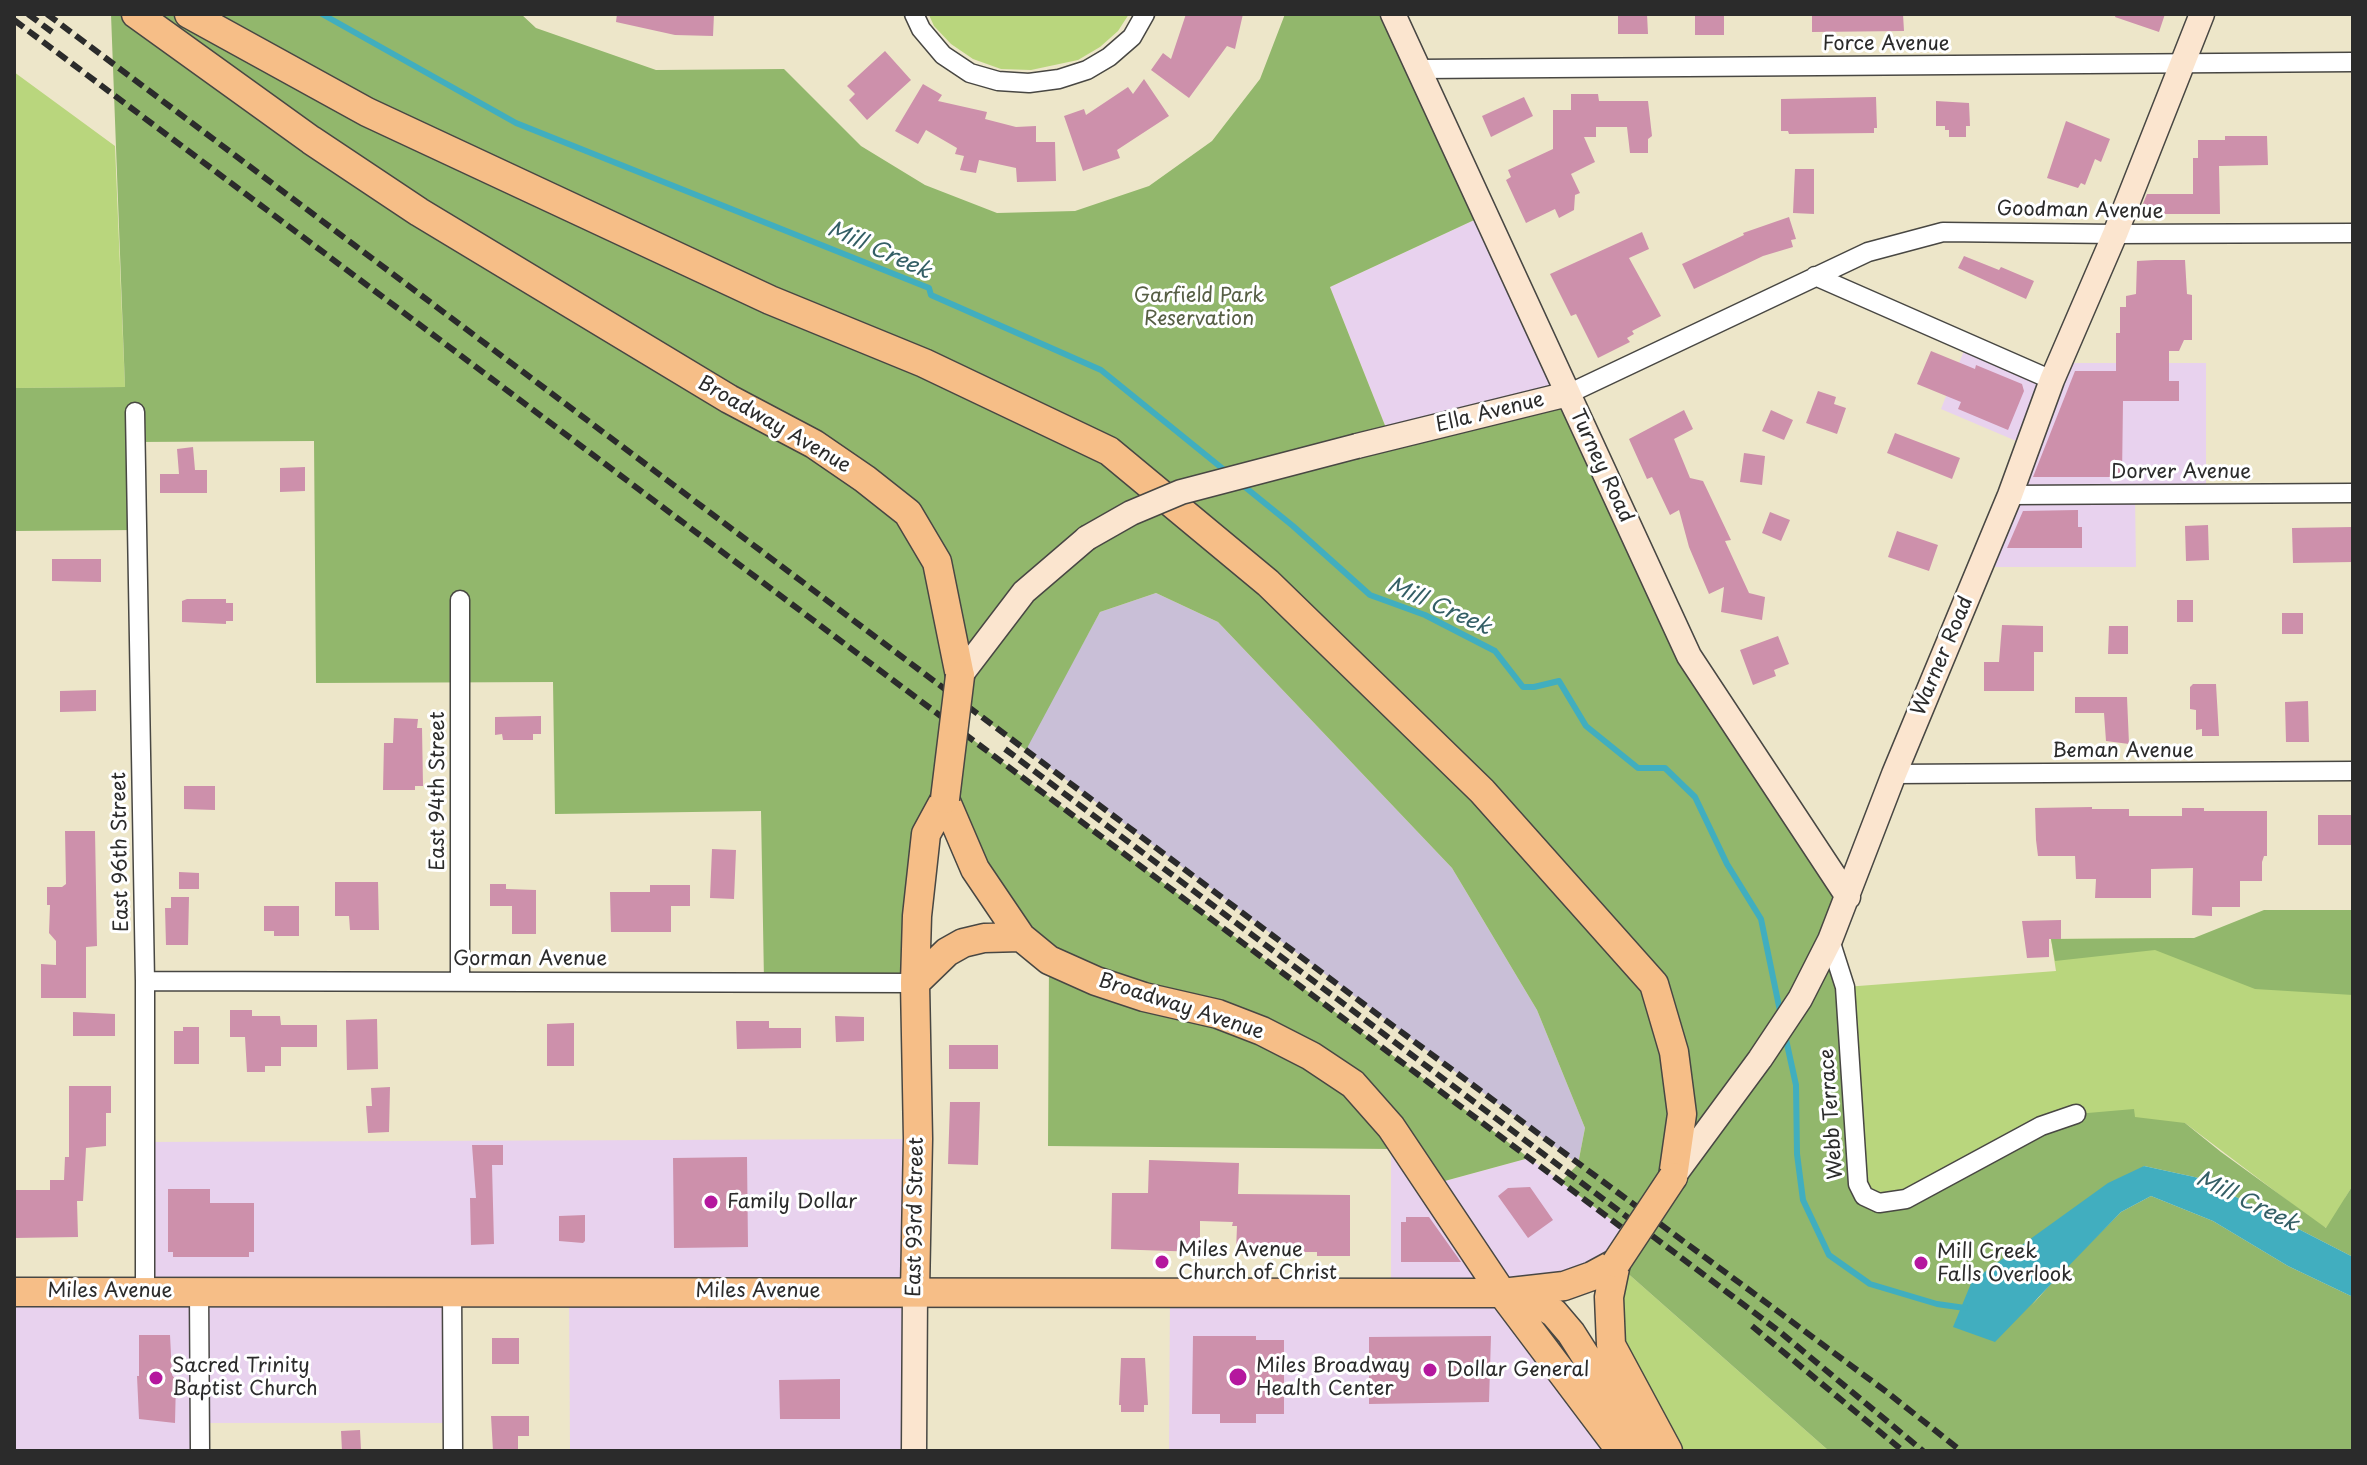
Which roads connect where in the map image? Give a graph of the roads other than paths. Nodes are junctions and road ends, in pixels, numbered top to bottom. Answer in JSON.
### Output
{"nodes":[{"id":1,"x":136,"y":14,"type":"edge"},
{"id":2,"x":189,"y":14,"type":"edge"},
{"id":3,"x":914,"y":14,"type":"edge"},
{"id":4,"x":1145,"y":14,"type":"edge"},
{"id":5,"x":1393,"y":14,"type":"edge"},
{"id":6,"x":2202,"y":14,"type":"edge"},
{"id":7,"x":2353,"y":62,"type":"edge"},
{"id":8,"x":2181,"y":64,"type":"junction"},
{"id":9,"x":1419,"y":69,"type":"junction"},
{"id":10,"x":2353,"y":233,"type":"edge"},
{"id":11,"x":2115,"y":234,"type":"junction"},
{"id":12,"x":1815,"y":276,"type":"junction"},
{"id":13,"x":2052,"y":380,"type":"junction"},
{"id":14,"x":1568,"y":394,"type":"junction"},
{"id":15,"x":135,"y":412,"type":"dead end"},
{"id":16,"x":2353,"y":493,"type":"edge"},
{"id":17,"x":2010,"y":495,"type":"junction"},
{"id":18,"x":460,"y":600,"type":"dead end"},
{"id":19,"x":960,"y":676,"type":"junction"},
{"id":20,"x":2353,"y":771,"type":"edge"},
{"id":21,"x":1894,"y":774,"type":"junction"},
{"id":22,"x":945,"y":799,"type":"junction"},
{"id":23,"x":1848,"y":897,"type":"junction"},
{"id":24,"x":1021,"y":937,"type":"junction"},
{"id":25,"x":1830,"y":940,"type":"junction"},
{"id":26,"x":145,"y":981,"type":"junction"},
{"id":27,"x":460,"y":981,"type":"junction"},
{"id":28,"x":915,"y":983,"type":"junction"},
{"id":29,"x":2076,"y":1114,"type":"dead end"},
{"id":30,"x":1673,"y":1177,"type":"junction"},
{"id":31,"x":1616,"y":1263,"type":"junction"},
{"id":32,"x":145,"y":1290,"type":"junction"},
{"id":33,"x":199,"y":1291,"type":"junction"},
{"id":34,"x":452,"y":1291,"type":"junction"},
{"id":35,"x":915,"y":1291,"type":"junction"},
{"id":36,"x":14,"y":1292,"type":"edge"},
{"id":37,"x":1502,"y":1293,"type":"junction"},
{"id":38,"x":200,"y":1451,"type":"edge"},
{"id":39,"x":453,"y":1451,"type":"edge"},
{"id":40,"x":914,"y":1451,"type":"edge"},
{"id":41,"x":1621,"y":1451,"type":"edge"},
{"id":42,"x":1646,"y":1451,"type":"edge"},
{"id":43,"x":1668,"y":1451,"type":"edge"}],
"edges":[{"from":1,"to":19,"type":"main road","name":"Broadway Avenue"},
{"from":2,"to":30,"type":"main road"},
{"from":3,"to":4,"type":"street"},
{"from":5,"to":9,"type":"main road","name":"Turney Road"},
{"from":6,"to":8,"type":"main road","name":"Warner Road"},
{"from":7,"to":8,"type":"street","name":"Force Avenue"},
{"from":8,"to":9,"type":"street","name":"Force Avenue"},
{"from":8,"to":11,"type":"main road","name":"Warner Road"},
{"from":9,"to":14,"type":"main road","name":"Turney Road"},
{"from":10,"to":11,"type":"street","name":"Goodman Avenue"},
{"from":11,"to":12,"type":"street","name":"Goodman Avenue"},
{"from":11,"to":13,"type":"main road","name":"Warner Road"},
{"from":12,"to":13,"type":"street"},
{"from":12,"to":14,"type":"street","name":"Ella Avenue"},
{"from":13,"to":17,"type":"main road","name":"Warner Road"},
{"from":14,"to":19,"type":"main road","name":"Ella Avenue","bridge":true},
{"from":14,"to":23,"type":"main road","name":"Turney Road"},
{"from":15,"to":26,"type":"street","name":"East 96th Street"},
{"from":16,"to":17,"type":"street","name":"Dorver Avenue"},
{"from":17,"to":21,"type":"main road","name":"Warner Road"},
{"from":18,"to":27,"type":"street","name":"East 94th Street"},
{"from":19,"to":22,"type":"main road","name":"Broadway Avenue","bridge":true},
{"from":20,"to":21,"type":"street","name":"Beman Avenue"},
{"from":21,"to":23,"type":"main road","name":"Warner Road"},
{"from":22,"to":24,"type":"main road","name":"Broadway Avenue"},
{"from":22,"to":28,"type":"main road","name":"East 93rd Street"},
{"from":23,"to":25,"type":"main road","name":"Warner Road"},
{"from":24,"to":28,"type":"main road"},
{"from":24,"to":37,"type":"main road","name":"Broadway Avenue"},
{"from":25,"to":29,"type":"street","name":"Webb Terrace"},
{"from":25,"to":30,"type":"main road","name":"Warner Road"},
{"from":26,"to":27,"type":"street","name":"Gorman Avenue"},
{"from":26,"to":32,"type":"street","name":"East 96th Street"},
{"from":27,"to":28,"type":"street","name":"Gorman Avenue"},
{"from":28,"to":35,"type":"main road","name":"East 93rd Street"},
{"from":30,"to":31,"type":"main road","name":"Warner Road","bridge":true},
{"from":31,"to":37,"type":"main road"},
{"from":31,"to":43,"type":"main road"},
{"from":32,"to":33,"type":"main road","name":"Miles Avenue"},
{"from":32,"to":36,"type":"main road","name":"Miles Avenue"},
{"from":33,"to":34,"type":"main road","name":"Miles Avenue"},
{"from":33,"to":38,"type":"street"},
{"from":34,"to":35,"type":"main road","name":"Miles Avenue"},
{"from":34,"to":39,"type":"street"},
{"from":35,"to":37,"type":"main road","name":"Miles Avenue"},
{"from":35,"to":40,"type":"main road","name":"East 93rd Street"},
{"from":37,"to":41,"type":"main road","name":"Broadway Avenue"},
{"from":37,"to":42,"type":"main road"}]}
